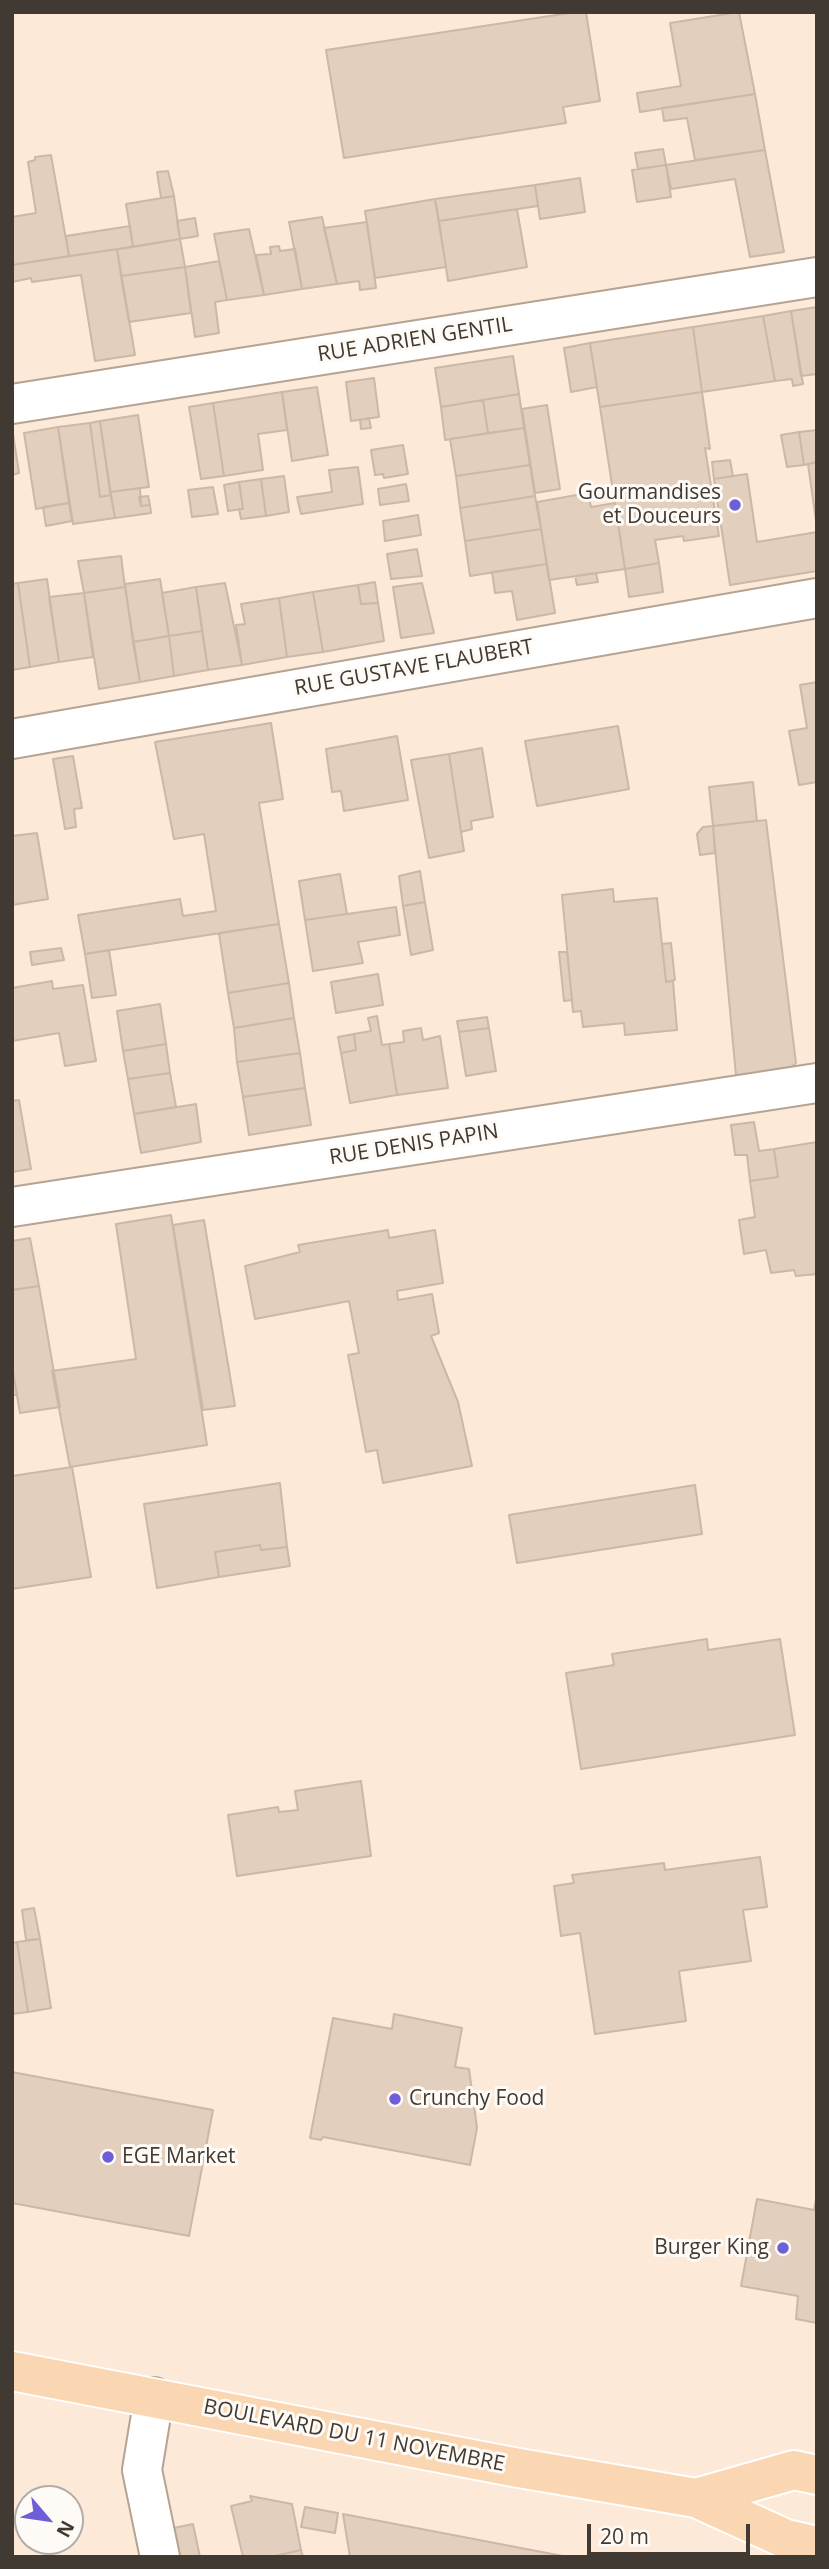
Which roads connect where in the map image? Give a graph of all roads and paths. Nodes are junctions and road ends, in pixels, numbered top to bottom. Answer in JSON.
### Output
{"nodes":[{"id":1,"x":817,"y":277,"type":"edge"},
{"id":2,"x":12,"y":404,"type":"edge"},
{"id":3,"x":817,"y":598,"type":"edge"},
{"id":4,"x":12,"y":739,"type":"edge"},
{"id":5,"x":817,"y":1083,"type":"edge"},
{"id":6,"x":12,"y":1207,"type":"edge"},
{"id":7,"x":12,"y":2371,"type":"edge"},
{"id":8,"x":154,"y":2398,"type":"junction"},
{"id":9,"x":817,"y":2475,"type":"edge"},
{"id":10,"x":696,"y":2498,"type":"junction"},
{"id":11,"x":817,"y":2546,"type":"edge"},
{"id":12,"x":160,"y":2557,"type":"edge"}],
"edges":[{"from":1,"to":2,"type":"street","name":"RUE ADRIEN GENTIL"},
{"from":3,"to":4,"type":"street","name":"RUE GUSTAVE FLAUBERT"},
{"from":5,"to":6,"type":"street","name":"RUE DENIS PAPIN"},
{"from":7,"to":8,"type":"main road","name":"BOULEVARD DU 11 NOVEMBRE"},
{"from":8,"to":10,"type":"main road","name":"BOULEVARD DU 11 NOVEMBRE"},
{"from":8,"to":12,"type":"street"},
{"from":9,"to":10,"type":"main road","name":"BOULEVARD DU 11 NOVEMBRE"},
{"from":10,"to":11,"type":"main road","name":"BOULEVARD DU 11 NOVEMBRE"}]}
